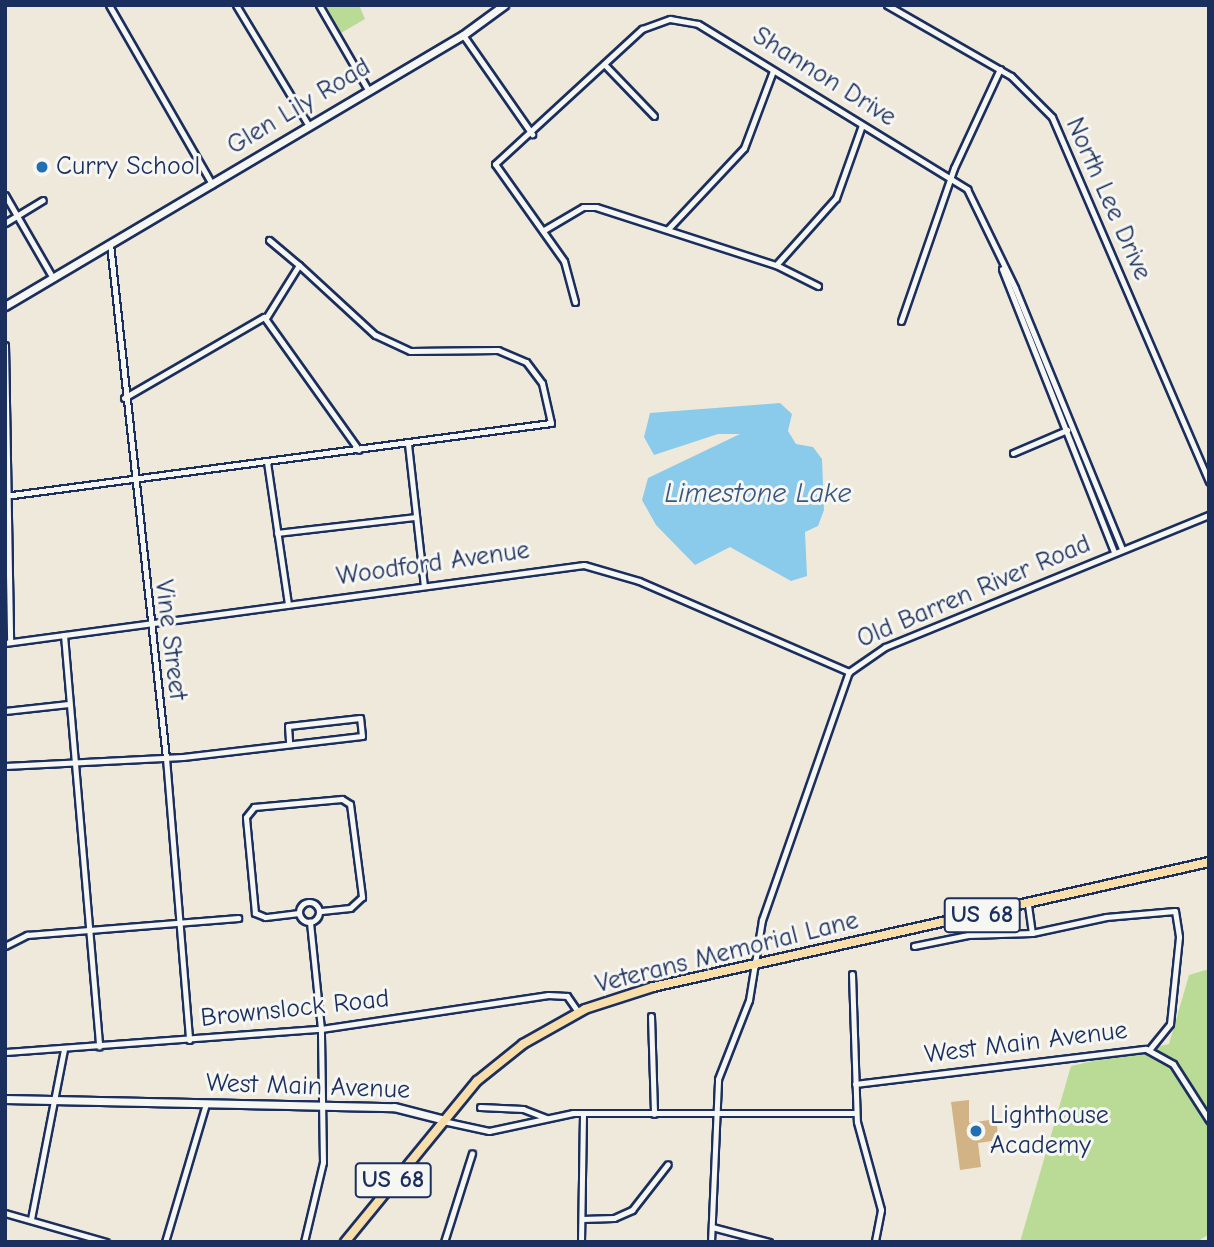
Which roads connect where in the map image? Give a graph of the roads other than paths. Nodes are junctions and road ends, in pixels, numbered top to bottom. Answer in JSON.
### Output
{"nodes":[{"id":1,"x":109,"y":5,"type":"edge"},
{"id":2,"x":236,"y":5,"type":"edge"},
{"id":3,"x":319,"y":5,"type":"edge"},
{"id":4,"x":504,"y":5,"type":"edge"},
{"id":5,"x":887,"y":5,"type":"edge"},
{"id":6,"x":463,"y":35,"type":"junction"},
{"id":7,"x":604,"y":65,"type":"junction"},
{"id":8,"x":1000,"y":69,"type":"junction"},
{"id":9,"x":773,"y":71,"type":"junction"},
{"id":10,"x":369,"y":90,"type":"junction"},
{"id":11,"x":654,"y":116,"type":"dead end"},
{"id":12,"x":862,"y":125,"type":"junction"},
{"id":13,"x":309,"y":126,"type":"junction"},
{"id":14,"x":532,"y":134,"type":"junction"},
{"id":15,"x":951,"y":176,"type":"junction"},
{"id":16,"x":212,"y":184,"type":"junction"},
{"id":17,"x":5,"y":195,"type":"edge"},
{"id":18,"x":43,"y":201,"type":"dead end"},
{"id":19,"x":17,"y":216,"type":"junction"},
{"id":20,"x":5,"y":223,"type":"edge"},
{"id":21,"x":668,"y":229,"type":"junction"},
{"id":22,"x":544,"y":230,"type":"junction"},
{"id":23,"x":269,"y":240,"type":"dead end"},
{"id":24,"x":110,"y":244,"type":"junction"},
{"id":25,"x":299,"y":265,"type":"junction"},
{"id":26,"x":776,"y":265,"type":"junction"},
{"id":27,"x":1002,"y":266,"type":"junction"},
{"id":28,"x":53,"y":278,"type":"junction"},
{"id":29,"x":818,"y":286,"type":"dead end"},
{"id":30,"x":575,"y":302,"type":"dead end"},
{"id":31,"x":5,"y":306,"type":"edge"},
{"id":32,"x":265,"y":317,"type":"junction"},
{"id":33,"x":901,"y":321,"type":"dead end"},
{"id":34,"x":1038,"y":344,"type":"junction"},
{"id":35,"x":5,"y":345,"type":"edge"},
{"id":36,"x":1030,"y":347,"type":"junction"},
{"id":37,"x":124,"y":398,"type":"junction"},
{"id":38,"x":1073,"y":427,"type":"junction"},
{"id":39,"x":1064,"y":431,"type":"junction"},
{"id":40,"x":408,"y":444,"type":"junction"},
{"id":41,"x":359,"y":450,"type":"junction"},
{"id":42,"x":1013,"y":453,"type":"dead end"},
{"id":43,"x":267,"y":462,"type":"junction"},
{"id":44,"x":132,"y":480,"type":"junction"},
{"id":45,"x":1209,"y":482,"type":"edge"},
{"id":46,"x":1098,"y":488,"type":"junction"},
{"id":47,"x":1090,"y":491,"type":"junction"},
{"id":48,"x":8,"y":496,"type":"edge"},
{"id":49,"x":1209,"y":514,"type":"edge"},
{"id":50,"x":416,"y":517,"type":"junction"},
{"id":51,"x":276,"y":533,"type":"junction"},
{"id":52,"x":1122,"y":549,"type":"junction"},
{"id":53,"x":1114,"y":552,"type":"junction"},
{"id":54,"x":424,"y":586,"type":"junction"},
{"id":55,"x":288,"y":604,"type":"junction"},
{"id":56,"x":149,"y":622,"type":"junction"},
{"id":57,"x":64,"y":635,"type":"junction"},
{"id":58,"x":8,"y":643,"type":"edge"},
{"id":59,"x":849,"y":672,"type":"junction"},
{"id":60,"x":69,"y":704,"type":"junction"},
{"id":61,"x":5,"y":711,"type":"edge"},
{"id":62,"x":289,"y":742,"type":"junction"},
{"id":63,"x":166,"y":758,"type":"junction"},
{"id":64,"x":75,"y":765,"type":"junction"},
{"id":65,"x":5,"y":766,"type":"edge"},
{"id":66,"x":1209,"y":862,"type":"edge"},
{"id":67,"x":1028,"y":905,"type":"junction"},
{"id":68,"x":318,"y":911,"type":"junction"},
{"id":69,"x":299,"y":914,"type":"junction"},
{"id":70,"x":238,"y":918,"type":"dead end"},
{"id":71,"x":180,"y":922,"type":"junction"},
{"id":72,"x":310,"y":922,"type":"junction"},
{"id":73,"x":93,"y":930,"type":"junction"},
{"id":74,"x":1032,"y":933,"type":"junction"},
{"id":75,"x":5,"y":946,"type":"edge"},
{"id":76,"x":914,"y":946,"type":"dead end"},
{"id":77,"x":754,"y":965,"type":"junction"},
{"id":78,"x":852,"y":974,"type":"dead end"},
{"id":79,"x":578,"y":1012,"type":"junction"},
{"id":80,"x":651,"y":1016,"type":"dead end"},
{"id":81,"x":321,"y":1029,"type":"junction"},
{"id":82,"x":189,"y":1040,"type":"junction"},
{"id":83,"x":99,"y":1048,"type":"junction"},
{"id":84,"x":64,"y":1050,"type":"junction"},
{"id":85,"x":1149,"y":1050,"type":"junction"},
{"id":86,"x":5,"y":1052,"type":"edge"},
{"id":87,"x":855,"y":1084,"type":"junction"},
{"id":88,"x":5,"y":1099,"type":"edge"},
{"id":89,"x":56,"y":1101,"type":"junction"},
{"id":90,"x":206,"y":1104,"type":"junction"},
{"id":91,"x":323,"y":1105,"type":"junction"},
{"id":92,"x":480,"y":1107,"type":"dead end"},
{"id":93,"x":583,"y":1113,"type":"junction"},
{"id":94,"x":856,"y":1113,"type":"junction"},
{"id":95,"x":654,"y":1114,"type":"junction"},
{"id":96,"x":715,"y":1115,"type":"junction"},
{"id":97,"x":546,"y":1118,"type":"junction"},
{"id":98,"x":441,"y":1119,"type":"junction"},
{"id":99,"x":1209,"y":1120,"type":"edge"},
{"id":100,"x":472,"y":1153,"type":"dead end"},
{"id":101,"x":668,"y":1164,"type":"dead end"},
{"id":102,"x":5,"y":1213,"type":"edge"},
{"id":103,"x":30,"y":1219,"type":"junction"},
{"id":104,"x":582,"y":1219,"type":"junction"},
{"id":105,"x":712,"y":1227,"type":"junction"},
{"id":106,"x":106,"y":1242,"type":"edge"},
{"id":107,"x":165,"y":1242,"type":"edge"},
{"id":108,"x":304,"y":1242,"type":"edge"},
{"id":109,"x":345,"y":1242,"type":"edge"},
{"id":110,"x":444,"y":1242,"type":"edge"},
{"id":111,"x":581,"y":1242,"type":"edge"},
{"id":112,"x":711,"y":1242,"type":"edge"},
{"id":113,"x":769,"y":1242,"type":"edge"},
{"id":114,"x":875,"y":1242,"type":"edge"}],
"edges":[{"from":1,"to":16,"type":"street"},
{"from":2,"to":13,"type":"street"},
{"from":3,"to":10,"type":"street"},
{"from":4,"to":6,"type":"street","name":"Glen Lily Road"},
{"from":5,"to":8,"type":"street","name":"North Lee Drive"},
{"from":6,"to":10,"type":"street","name":"Glen Lily Road"},
{"from":6,"to":14,"type":"street"},
{"from":7,"to":9,"type":"street","name":"Shannon Drive"},
{"from":7,"to":11,"type":"street"},
{"from":7,"to":14,"type":"street","name":"Shannon Drive"},
{"from":8,"to":15,"type":"street"},
{"from":8,"to":45,"type":"street","name":"North Lee Drive"},
{"from":9,"to":12,"type":"street","name":"Shannon Drive"},
{"from":9,"to":21,"type":"street"},
{"from":10,"to":13,"type":"street","name":"Glen Lily Road"},
{"from":12,"to":15,"type":"street","name":"Shannon Drive"},
{"from":12,"to":26,"type":"street"},
{"from":13,"to":16,"type":"street","name":"Glen Lily Road"},
{"from":14,"to":22,"type":"street","name":"Shannon Drive"},
{"from":15,"to":27,"type":"street","name":"Shannon Drive"},
{"from":15,"to":33,"type":"street"},
{"from":16,"to":24,"type":"street","name":"Glen Lily Road"},
{"from":17,"to":19,"type":"street"},
{"from":18,"to":19,"type":"street"},
{"from":19,"to":20,"type":"street"},
{"from":19,"to":28,"type":"street"},
{"from":21,"to":22,"type":"street"},
{"from":21,"to":26,"type":"street"},
{"from":22,"to":30,"type":"street"},
{"from":23,"to":25,"type":"street"},
{"from":24,"to":28,"type":"street","name":"Glen Lily Road"},
{"from":24,"to":37,"type":"street","name":"Vine Street"},
{"from":25,"to":32,"type":"street"},
{"from":25,"to":40,"type":"street"},
{"from":26,"to":29,"type":"street"},
{"from":27,"to":34,"type":"street","name":"Shannon Drive"},
{"from":27,"to":36,"type":"street","name":"Shannon Drive"},
{"from":28,"to":31,"type":"street","name":"Glen Lily Road"},
{"from":32,"to":37,"type":"street"},
{"from":32,"to":41,"type":"street"},
{"from":34,"to":36,"type":"street"},
{"from":34,"to":38,"type":"street","name":"Shannon Drive"},
{"from":35,"to":48,"type":"street"},
{"from":36,"to":39,"type":"street","name":"Shannon Drive"},
{"from":37,"to":44,"type":"street","name":"Vine Street"},
{"from":38,"to":39,"type":"street"},
{"from":38,"to":46,"type":"street","name":"Shannon Drive"},
{"from":39,"to":42,"type":"street"},
{"from":39,"to":47,"type":"street","name":"Shannon Drive"},
{"from":40,"to":41,"type":"street"},
{"from":40,"to":50,"type":"street"},
{"from":41,"to":43,"type":"street"},
{"from":43,"to":44,"type":"street"},
{"from":43,"to":51,"type":"street"},
{"from":44,"to":48,"type":"street"},
{"from":44,"to":56,"type":"street","name":"Vine Street"},
{"from":46,"to":47,"type":"street"},
{"from":46,"to":52,"type":"street","name":"Shannon Drive"},
{"from":47,"to":53,"type":"street","name":"Shannon Drive"},
{"from":48,"to":58,"type":"street"},
{"from":49,"to":52,"type":"street","name":"Old Barren River Road"},
{"from":50,"to":51,"type":"street"},
{"from":50,"to":54,"type":"street"},
{"from":51,"to":55,"type":"street"},
{"from":52,"to":53,"type":"street","name":"Old Barren River Road"},
{"from":53,"to":59,"type":"street","name":"Old Barren River Road"},
{"from":54,"to":55,"type":"street","name":"Woodford Avenue"},
{"from":54,"to":59,"type":"street","name":"Woodford Avenue"},
{"from":55,"to":56,"type":"street","name":"Woodford Avenue"},
{"from":56,"to":57,"type":"street","name":"Woodford Avenue"},
{"from":56,"to":63,"type":"street","name":"Vine Street"},
{"from":57,"to":58,"type":"street","name":"Woodford Avenue"},
{"from":57,"to":60,"type":"street"},
{"from":59,"to":77,"type":"street","name":"Old Barren River Road"},
{"from":60,"to":61,"type":"street"},
{"from":60,"to":64,"type":"street"},
{"from":62,"to":62,"type":"street"},
{"from":62,"to":63,"type":"street"},
{"from":63,"to":64,"type":"street"},
{"from":63,"to":71,"type":"street","name":"Vine Street"},
{"from":64,"to":65,"type":"street"},
{"from":64,"to":73,"type":"street"},
{"from":66,"to":67,"type":"main road","name":"Veterans Memorial Lane","number":"US 68"},
{"from":67,"to":74,"type":"street"},
{"from":67,"to":77,"type":"main road","name":"Veterans Memorial Lane","number":"US 68"},
{"from":68,"to":69,"type":"street"},
{"from":68,"to":69,"type":"street"},
{"from":68,"to":72,"type":"street"},
{"from":69,"to":72,"type":"street"},
{"from":70,"to":71,"type":"street"},
{"from":71,"to":73,"type":"street"},
{"from":71,"to":82,"type":"street","name":"Vine Street"},
{"from":72,"to":81,"type":"street"},
{"from":73,"to":75,"type":"street"},
{"from":73,"to":83,"type":"street"},
{"from":74,"to":76,"type":"street"},
{"from":74,"to":85,"type":"street"},
{"from":77,"to":79,"type":"main road","name":"Veterans Memorial Lane","number":"US 68"},
{"from":77,"to":96,"type":"street","name":"Old Barren River Road"},
{"from":78,"to":87,"type":"street"},
{"from":79,"to":81,"type":"street","name":"Brownslock Road"},
{"from":79,"to":98,"type":"main road","name":"Veterans Memorial Lane","number":"US 68"},
{"from":80,"to":95,"type":"street"},
{"from":81,"to":82,"type":"street","name":"Brownslock Road"},
{"from":81,"to":91,"type":"street"},
{"from":82,"to":83,"type":"street","name":"Brownslock Road"},
{"from":83,"to":84,"type":"street","name":"Brownslock Road"},
{"from":84,"to":86,"type":"street","name":"Brownslock Road"},
{"from":84,"to":89,"type":"street"},
{"from":85,"to":87,"type":"street","name":"West Main Avenue"},
{"from":85,"to":99,"type":"street","name":"West Main Avenue"},
{"from":87,"to":94,"type":"street"},
{"from":88,"to":89,"type":"street","name":"West Main Avenue"},
{"from":89,"to":90,"type":"street","name":"West Main Avenue"},
{"from":89,"to":103,"type":"street"},
{"from":90,"to":91,"type":"street","name":"West Main Avenue"},
{"from":90,"to":107,"type":"street"},
{"from":91,"to":98,"type":"street","name":"West Main Avenue"},
{"from":91,"to":108,"type":"street"},
{"from":92,"to":97,"type":"street"},
{"from":93,"to":95,"type":"street","name":"West Main Avenue"},
{"from":93,"to":97,"type":"street","name":"West Main Avenue"},
{"from":93,"to":104,"type":"street"},
{"from":94,"to":96,"type":"street","name":"West Main Avenue"},
{"from":94,"to":114,"type":"street"},
{"from":95,"to":96,"type":"street","name":"West Main Avenue"},
{"from":96,"to":105,"type":"street","name":"Old Barren River Road"},
{"from":97,"to":98,"type":"street","name":"West Main Avenue"},
{"from":98,"to":109,"type":"main road","name":"Veterans Memorial Lane","number":"US 68"},
{"from":100,"to":110,"type":"street"},
{"from":101,"to":104,"type":"street"},
{"from":102,"to":103,"type":"street"},
{"from":103,"to":106,"type":"street"},
{"from":104,"to":111,"type":"street"},
{"from":105,"to":112,"type":"street","name":"Old Barren River Road"},
{"from":105,"to":113,"type":"street"}]}
